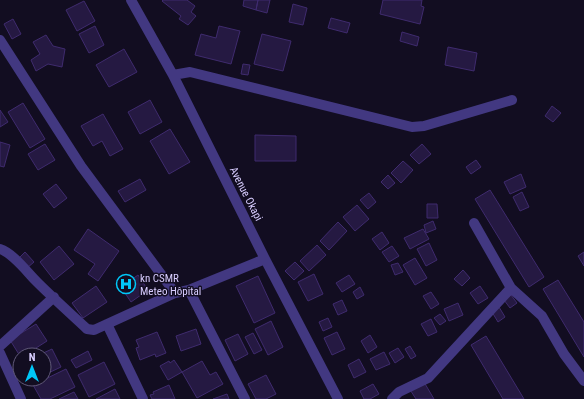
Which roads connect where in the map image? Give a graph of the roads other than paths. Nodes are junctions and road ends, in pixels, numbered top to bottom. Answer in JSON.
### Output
{"nodes":[{"id":1,"x":131,"y":0,"type":"edge"},
{"id":2,"x":0,"y":40,"type":"edge"},
{"id":3,"x":173,"y":75,"type":"junction"},
{"id":4,"x":512,"y":100,"type":"dead end"},
{"id":5,"x":474,"y":223,"type":"dead end"},
{"id":6,"x":0,"y":249,"type":"edge"},
{"id":7,"x":265,"y":259,"type":"junction"},
{"id":8,"x":511,"y":288,"type":"junction"},
{"id":9,"x":189,"y":290,"type":"junction"},
{"id":10,"x":175,"y":293,"type":"junction"},
{"id":11,"x":54,"y":297,"type":"junction"},
{"id":12,"x":107,"y":324,"type":"junction"},
{"id":13,"x":0,"y":346,"type":"edge"},
{"id":14,"x":0,"y":353,"type":"edge"},
{"id":15,"x":584,"y":381,"type":"edge"},
{"id":16,"x":21,"y":399,"type":"edge"},
{"id":17,"x":143,"y":399,"type":"edge"},
{"id":18,"x":245,"y":399,"type":"edge"},
{"id":19,"x":338,"y":399,"type":"edge"},
{"id":20,"x":392,"y":399,"type":"edge"}],
"edges":[{"from":1,"to":3,"type":"street","name":"Avenue Okapi"},
{"from":2,"to":10,"type":"street"},
{"from":3,"to":4,"type":"street"},
{"from":3,"to":7,"type":"street","name":"Avenue Okapi"},
{"from":5,"to":8,"type":"street"},
{"from":6,"to":11,"type":"street"},
{"from":7,"to":9,"type":"street"},
{"from":7,"to":19,"type":"street","name":"Avenue Okapi"},
{"from":8,"to":15,"type":"street"},
{"from":8,"to":20,"type":"street"},
{"from":9,"to":10,"type":"street"},
{"from":9,"to":18,"type":"street"},
{"from":10,"to":12,"type":"street"},
{"from":11,"to":12,"type":"street"},
{"from":11,"to":13,"type":"street"},
{"from":12,"to":17,"type":"street"},
{"from":14,"to":16,"type":"street"}]}
